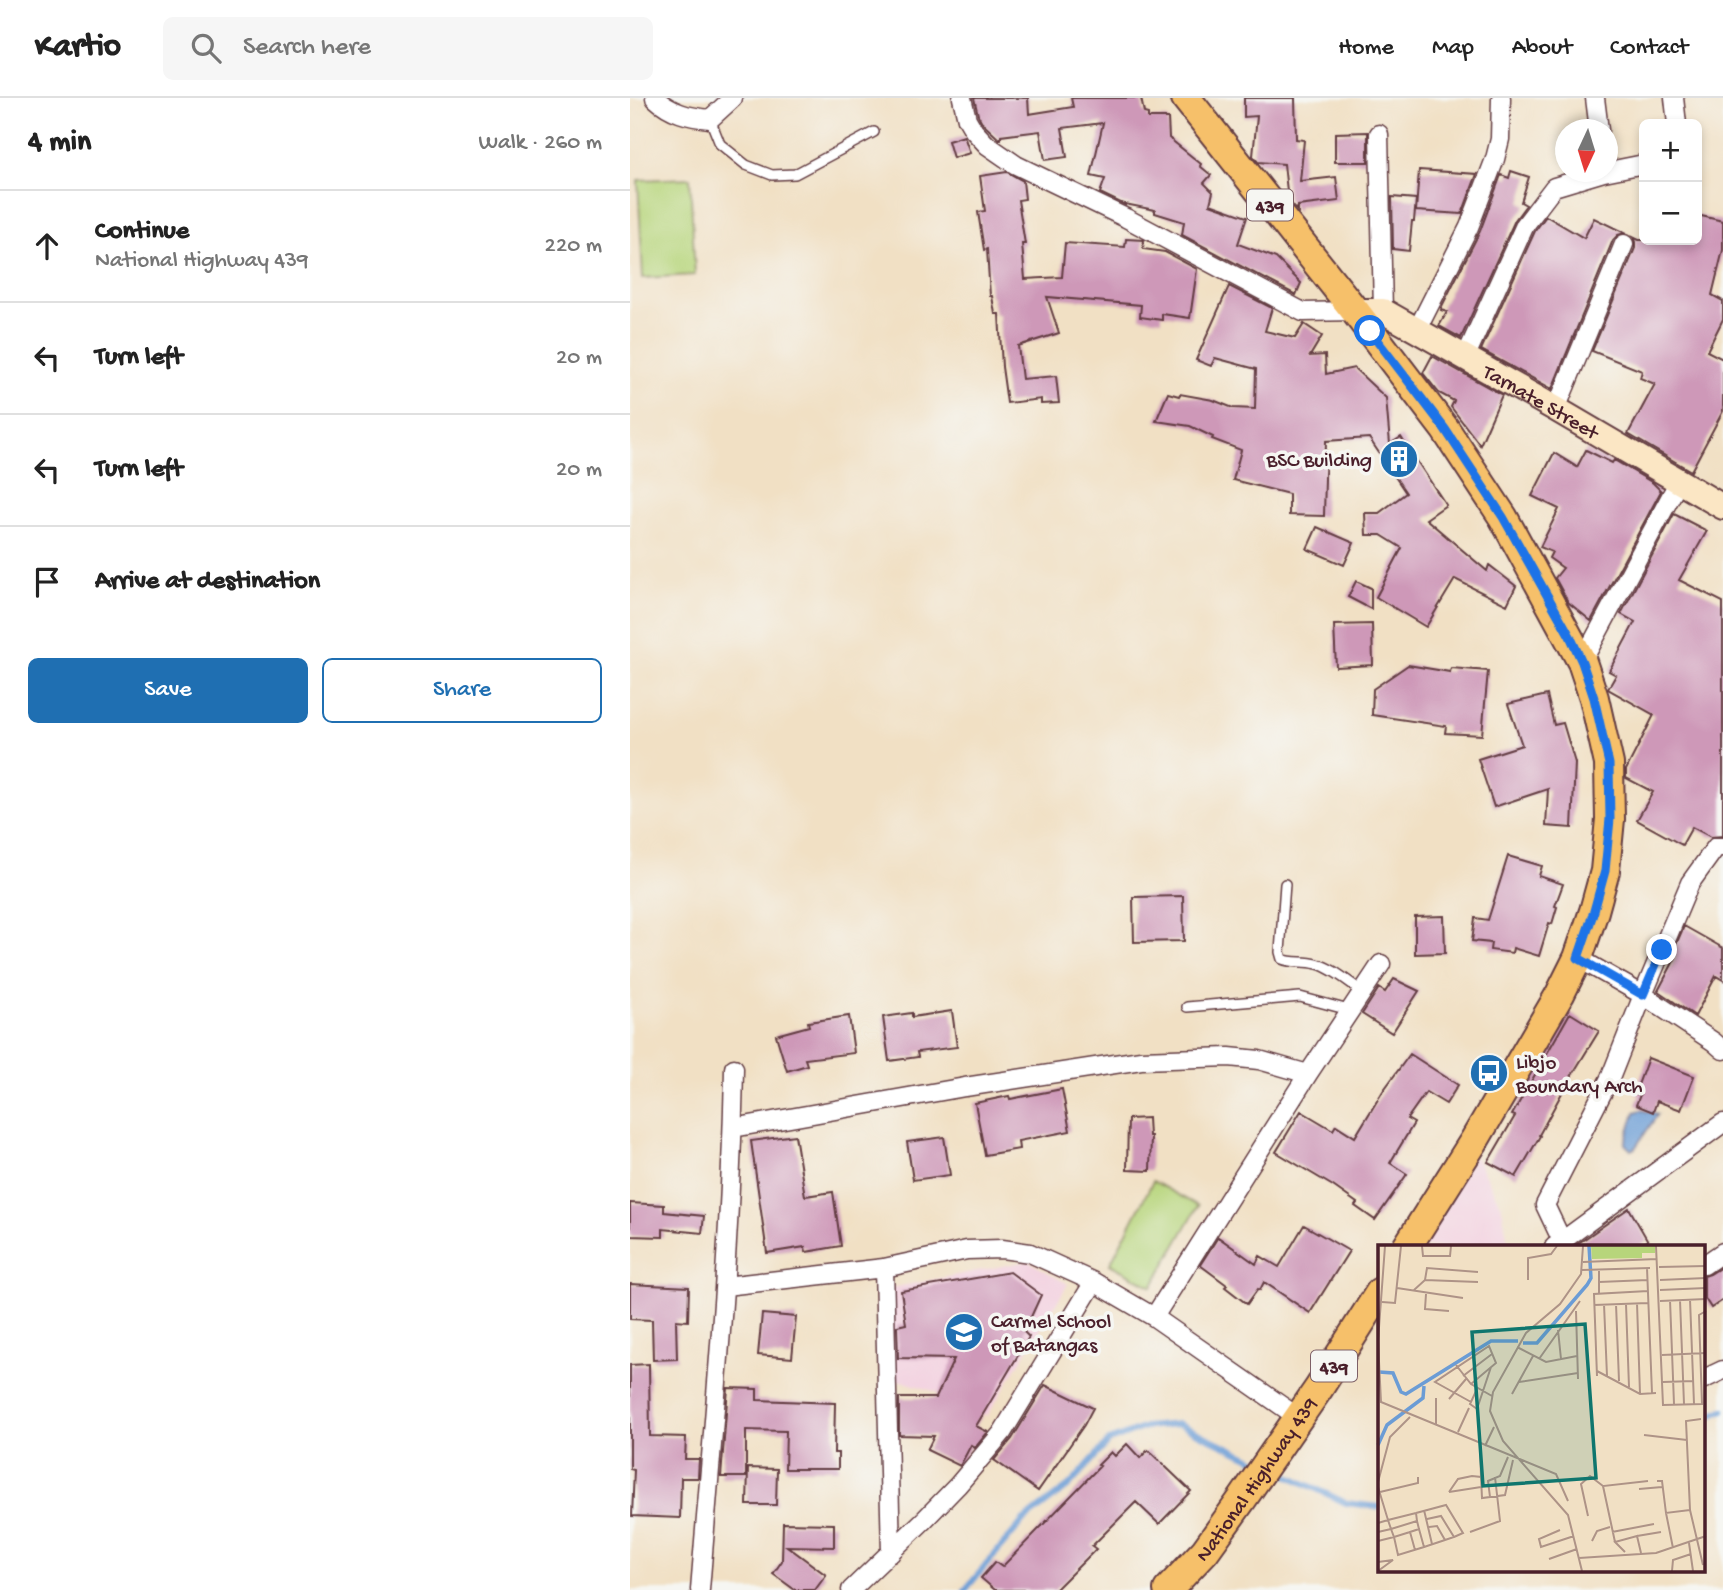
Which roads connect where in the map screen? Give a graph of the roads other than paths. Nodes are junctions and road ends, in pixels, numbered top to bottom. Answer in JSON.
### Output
{"nodes":[{"id":1,"x":655,"y":98,"type":"edge"},
{"id":2,"x":733,"y":98,"type":"edge"},
{"id":3,"x":962,"y":98,"type":"edge"},
{"id":4,"x":1186,"y":98,"type":"edge"},
{"id":5,"x":1501,"y":98,"type":"edge"},
{"id":6,"x":1595,"y":98,"type":"edge"},
{"id":7,"x":1674,"y":98,"type":"edge"},
{"id":8,"x":710,"y":119,"type":"junction"},
{"id":9,"x":1598,"y":119,"type":"edge"},
{"id":10,"x":1676,"y":119,"type":"edge"},
{"id":11,"x":874,"y":132,"type":"dead end"},
{"id":12,"x":1379,"y":134,"type":"dead end"},
{"id":13,"x":1639,"y":165,"type":"edge"},
{"id":14,"x":1618,"y":169,"type":"edge"},
{"id":15,"x":1571,"y":182,"type":"edge"},
{"id":16,"x":1624,"y":244,"type":"dead end"},
{"id":17,"x":1355,"y":311,"type":"junction"},
{"id":18,"x":1383,"y":311,"type":"junction"},
{"id":19,"x":1417,"y":330,"type":"junction"},
{"id":20,"x":1465,"y":358,"type":"junction"},
{"id":21,"x":1556,"y":409,"type":"junction"},
{"id":22,"x":1679,"y":481,"type":"junction"},
{"id":23,"x":1723,"y":507,"type":"edge"},
{"id":24,"x":1582,"y":662,"type":"junction"},
{"id":25,"x":1723,"y":847,"type":"edge"},
{"id":26,"x":1285,"y":884,"type":"dead end"},
{"id":27,"x":1578,"y":958,"type":"junction"},
{"id":28,"x":1381,"y":964,"type":"dead end"},
{"id":29,"x":1362,"y":991,"type":"junction"},
{"id":30,"x":1643,"y":995,"type":"junction"},
{"id":31,"x":1187,"y":1007,"type":"dead end"},
{"id":32,"x":1349,"y":1010,"type":"junction"},
{"id":33,"x":1720,"y":1040,"type":"edge"},
{"id":34,"x":734,"y":1068,"type":"dead end"},
{"id":35,"x":1308,"y":1074,"type":"junction"},
{"id":36,"x":1723,"y":1123,"type":"edge"},
{"id":37,"x":733,"y":1128,"type":"junction"},
{"id":38,"x":1558,"y":1244,"type":"edge"},
{"id":39,"x":1408,"y":1245,"type":"edge"},
{"id":40,"x":1723,"y":1252,"type":"edge"},
{"id":41,"x":1706,"y":1264,"type":"edge"},
{"id":42,"x":884,"y":1268,"type":"junction"},
{"id":43,"x":1094,"y":1282,"type":"junction"},
{"id":44,"x":725,"y":1286,"type":"junction"},
{"id":45,"x":1378,"y":1295,"type":"edge"},
{"id":46,"x":1154,"y":1318,"type":"junction"},
{"id":47,"x":1723,"y":1370,"type":"edge"},
{"id":48,"x":1706,"y":1378,"type":"edge"},
{"id":49,"x":1292,"y":1428,"type":"junction"},
{"id":50,"x":891,"y":1553,"type":"junction"},
{"id":51,"x":700,"y":1590,"type":"edge"},
{"id":52,"x":851,"y":1590,"type":"edge"},
{"id":53,"x":1168,"y":1590,"type":"edge"}],
"edges":[{"from":1,"to":8,"type":"street"},
{"from":2,"to":8,"type":"street"},
{"from":3,"to":17,"type":"street"},
{"from":4,"to":17,"type":"main road","number":"439"},
{"from":5,"to":19,"type":"street"},
{"from":6,"to":9,"type":"street"},
{"from":7,"to":10,"type":"street"},
{"from":8,"to":11,"type":"lane"},
{"from":12,"to":18,"type":"street"},
{"from":13,"to":14,"type":"street"},
{"from":15,"to":20,"type":"street"},
{"from":16,"to":21,"type":"street"},
{"from":17,"to":18,"type":"street","name":"Tarnate Street"},
{"from":17,"to":24,"type":"main road","number":"439"},
{"from":18,"to":19,"type":"street","name":"Tarnate Street"},
{"from":19,"to":20,"type":"street","name":"Tarnate Street"},
{"from":20,"to":21,"type":"street","name":"Tarnate Street"},
{"from":21,"to":22,"type":"street","name":"Tarnate Street"},
{"from":22,"to":23,"type":"street","name":"Tarnate Street"},
{"from":22,"to":24,"type":"street"},
{"from":24,"to":27,"type":"main road","number":"439"},
{"from":25,"to":30,"type":"street"},
{"from":26,"to":29,"type":"lane"},
{"from":27,"to":30,"type":"street"},
{"from":27,"to":39,"type":"main road","number":"439"},
{"from":28,"to":29,"type":"street"},
{"from":29,"to":32,"type":"street"},
{"from":30,"to":33,"type":"street"},
{"from":30,"to":38,"type":"street"},
{"from":31,"to":32,"type":"lane"},
{"from":32,"to":35,"type":"street"},
{"from":34,"to":37,"type":"street"},
{"from":35,"to":37,"type":"street"},
{"from":35,"to":46,"type":"street"},
{"from":36,"to":38,"type":"street"},
{"from":37,"to":44,"type":"street"},
{"from":40,"to":41,"type":"street"},
{"from":42,"to":43,"type":"street"},
{"from":42,"to":44,"type":"street"},
{"from":42,"to":50,"type":"street"},
{"from":43,"to":46,"type":"street"},
{"from":43,"to":50,"type":"street"},
{"from":44,"to":51,"type":"street"},
{"from":45,"to":49,"type":"main road","name":"National Highway 439","number":"439"},
{"from":46,"to":49,"type":"street"},
{"from":47,"to":48,"type":"street"},
{"from":49,"to":53,"type":"main road","name":"National Highway 439","number":"439"},
{"from":50,"to":52,"type":"street"}]}
